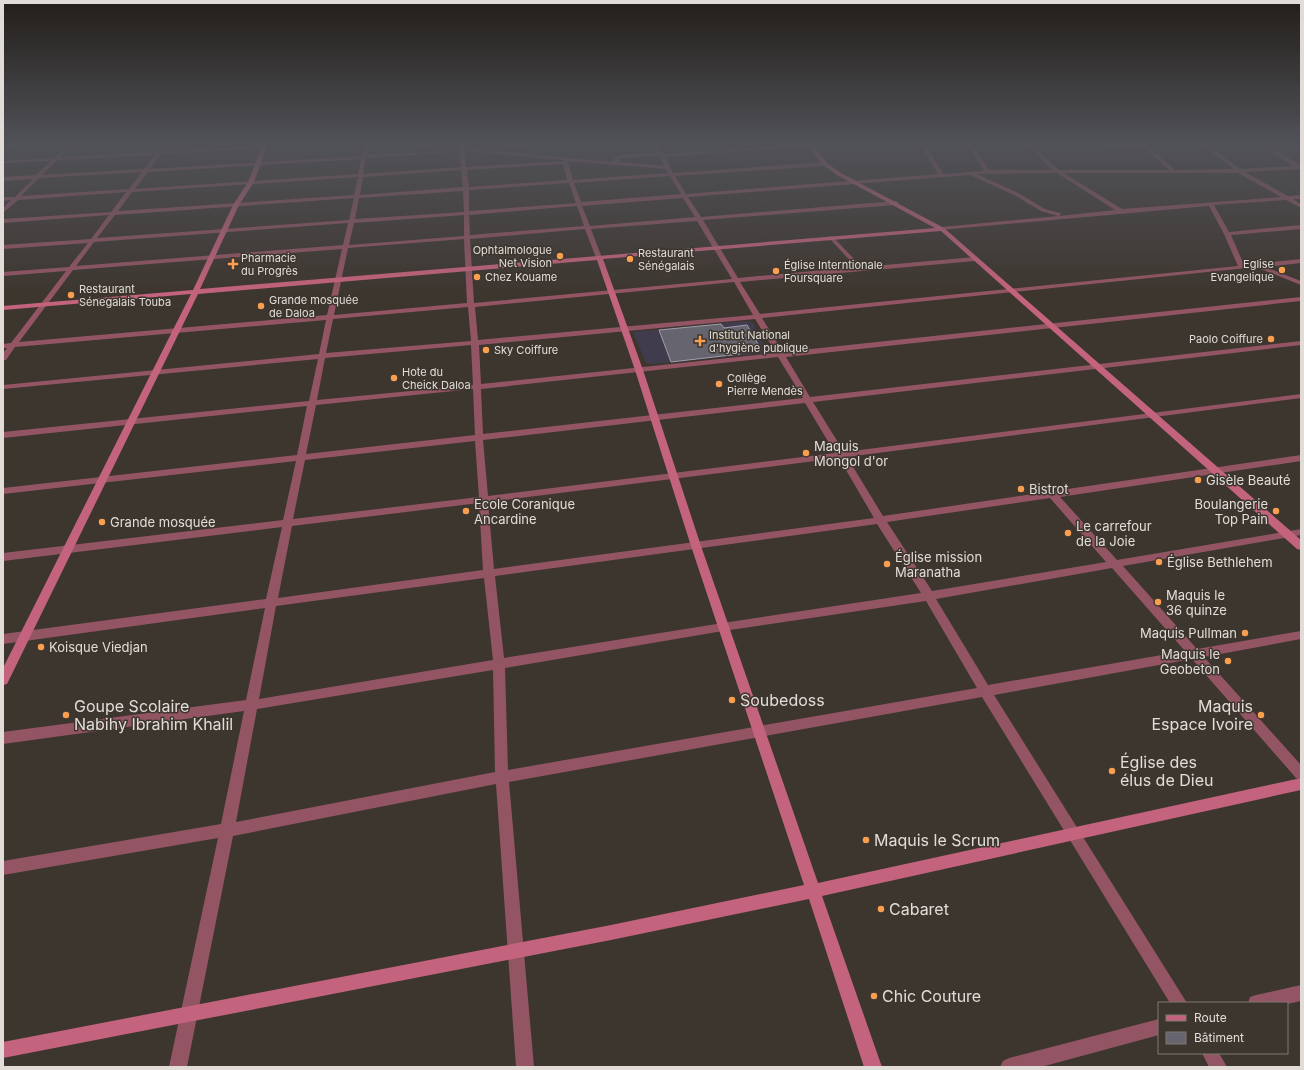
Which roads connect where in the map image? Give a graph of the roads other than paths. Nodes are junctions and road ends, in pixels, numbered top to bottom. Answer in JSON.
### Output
{"nodes":[{"id":1,"x":21,"y":194,"type":"edge"},
{"id":2,"x":75,"y":194,"type":"edge"},
{"id":3,"x":129,"y":194,"type":"edge"},
{"id":4,"x":243,"y":194,"type":"edge"},
{"id":5,"x":385,"y":194,"type":"edge"},
{"id":6,"x":466,"y":194,"type":"edge"},
{"id":7,"x":575,"y":194,"type":"edge"},
{"id":8,"x":699,"y":194,"type":"edge"},
{"id":9,"x":877,"y":194,"type":"edge"},
{"id":10,"x":1016,"y":194,"type":"edge"},
{"id":11,"x":1094,"y":194,"type":"edge"},
{"id":12,"x":1279,"y":194,"type":"edge"},
{"id":13,"x":684,"y":195,"type":"junction"},
{"id":14,"x":357,"y":196,"type":"junction"},
{"id":15,"x":1301,"y":197,"type":"edge"},
{"id":16,"x":17,"y":198,"type":"junction"},
{"id":17,"x":1286,"y":198,"type":"junction"},
{"id":18,"x":3,"y":199,"type":"edge"},
{"id":19,"x":896,"y":203,"type":"junction"},
{"id":20,"x":236,"y":204,"type":"junction"},
{"id":21,"x":579,"y":204,"type":"junction"},
{"id":22,"x":1211,"y":205,"type":"junction"},
{"id":23,"x":1301,"y":206,"type":"edge"},
{"id":24,"x":3,"y":211,"type":"edge"},
{"id":25,"x":1121,"y":211,"type":"junction"},
{"id":26,"x":114,"y":213,"type":"junction"},
{"id":27,"x":467,"y":213,"type":"junction"},
{"id":28,"x":1067,"y":216,"type":"junction"},
{"id":29,"x":699,"y":219,"type":"junction"},
{"id":30,"x":3,"y":221,"type":"edge"},
{"id":31,"x":351,"y":221,"type":"junction"},
{"id":32,"x":1301,"y":227,"type":"edge"},
{"id":33,"x":589,"y":228,"type":"junction"},
{"id":34,"x":942,"y":229,"type":"junction"},
{"id":35,"x":225,"y":230,"type":"junction"},
{"id":36,"x":1227,"y":234,"type":"junction"},
{"id":37,"x":467,"y":237,"type":"junction"},
{"id":38,"x":832,"y":238,"type":"junction"},
{"id":39,"x":94,"y":240,"type":"junction"},
{"id":40,"x":3,"y":247,"type":"edge"},
{"id":41,"x":345,"y":247,"type":"junction"},
{"id":42,"x":717,"y":248,"type":"junction"},
{"id":43,"x":213,"y":257,"type":"junction"},
{"id":44,"x":599,"y":258,"type":"junction"},
{"id":45,"x":975,"y":259,"type":"junction"},
{"id":46,"x":1301,"y":261,"type":"edge"},
{"id":47,"x":1241,"y":266,"type":"junction"},
{"id":48,"x":1255,"y":266,"type":"junction"},
{"id":49,"x":860,"y":268,"type":"junction"},
{"id":50,"x":71,"y":269,"type":"junction"},
{"id":51,"x":469,"y":270,"type":"junction"},
{"id":52,"x":3,"y":274,"type":"edge"},
{"id":53,"x":339,"y":280,"type":"junction"},
{"id":54,"x":736,"y":280,"type":"junction"},
{"id":55,"x":1301,"y":283,"type":"edge"},
{"id":56,"x":1010,"y":290,"type":"junction"},
{"id":57,"x":195,"y":292,"type":"junction"},
{"id":58,"x":610,"y":292,"type":"junction"},
{"id":59,"x":1301,"y":299,"type":"edge"},
{"id":60,"x":45,"y":304,"type":"junction"},
{"id":61,"x":471,"y":305,"type":"junction"},
{"id":62,"x":3,"y":308,"type":"edge"},
{"id":63,"x":330,"y":316,"type":"junction"},
{"id":64,"x":758,"y":316,"type":"junction"},
{"id":65,"x":1050,"y":325,"type":"junction"},
{"id":66,"x":176,"y":330,"type":"junction"},
{"id":67,"x":623,"y":330,"type":"junction"},
{"id":68,"x":475,"y":343,"type":"junction"},
{"id":69,"x":1300,"y":344,"type":"edge"},
{"id":70,"x":13,"y":345,"type":"junction"},
{"id":71,"x":3,"y":346,"type":"edge"},
{"id":72,"x":780,"y":355,"type":"junction"},
{"id":73,"x":322,"y":356,"type":"junction"},
{"id":74,"x":3,"y":358,"type":"edge"},
{"id":75,"x":1096,"y":366,"type":"junction"},
{"id":76,"x":639,"y":370,"type":"junction"},
{"id":77,"x":156,"y":373,"type":"junction"},
{"id":78,"x":3,"y":386,"type":"edge"},
{"id":79,"x":476,"y":386,"type":"junction"},
{"id":80,"x":1301,"y":396,"type":"edge"},
{"id":81,"x":807,"y":399,"type":"junction"},
{"id":82,"x":313,"y":402,"type":"junction"},
{"id":83,"x":1152,"y":414,"type":"junction"},
{"id":84,"x":653,"y":418,"type":"junction"},
{"id":85,"x":130,"y":421,"type":"junction"},
{"id":86,"x":3,"y":435,"type":"edge"},
{"id":87,"x":478,"y":438,"type":"junction"},
{"id":88,"x":841,"y":454,"type":"junction"},
{"id":89,"x":302,"y":458,"type":"junction"},
{"id":90,"x":1301,"y":458,"type":"edge"},
{"id":91,"x":1215,"y":470,"type":"junction"},
{"id":92,"x":673,"y":477,"type":"junction"},
{"id":93,"x":102,"y":479,"type":"junction"},
{"id":94,"x":3,"y":490,"type":"edge"},
{"id":95,"x":1053,"y":495,"type":"junction"},
{"id":96,"x":484,"y":499,"type":"junction"},
{"id":97,"x":880,"y":520,"type":"junction"},
{"id":98,"x":288,"y":522,"type":"junction"},
{"id":99,"x":1301,"y":532,"type":"edge"},
{"id":100,"x":1286,"y":533,"type":"junction"},
{"id":101,"x":696,"y":546,"type":"junction"},
{"id":102,"x":1301,"y":546,"type":"edge"},
{"id":103,"x":69,"y":549,"type":"junction"},
{"id":104,"x":3,"y":557,"type":"edge"},
{"id":105,"x":1115,"y":564,"type":"junction"},
{"id":106,"x":489,"y":574,"type":"junction"},
{"id":107,"x":929,"y":596,"type":"junction"},
{"id":108,"x":271,"y":603,"type":"junction"},
{"id":109,"x":723,"y":627,"type":"junction"},
{"id":110,"x":25,"y":636,"type":"junction"},
{"id":111,"x":1301,"y":636,"type":"edge"},
{"id":112,"x":3,"y":639,"type":"edge"},
{"id":113,"x":1194,"y":655,"type":"junction"},
{"id":114,"x":499,"y":664,"type":"junction"},
{"id":115,"x":3,"y":680,"type":"edge"},
{"id":116,"x":985,"y":691,"type":"junction"},
{"id":117,"x":251,"y":705,"type":"junction"},
{"id":118,"x":759,"y":731,"type":"junction"},
{"id":119,"x":3,"y":738,"type":"edge"},
{"id":120,"x":1301,"y":774,"type":"edge"},
{"id":121,"x":502,"y":777,"type":"junction"},
{"id":122,"x":1301,"y":784,"type":"edge"},
{"id":123,"x":227,"y":830,"type":"junction"},
{"id":124,"x":1074,"y":834,"type":"junction"},
{"id":125,"x":3,"y":868,"type":"edge"},
{"id":126,"x":813,"y":892,"type":"junction"},
{"id":127,"x":517,"y":951,"type":"junction"},
{"id":128,"x":1301,"y":993,"type":"edge"},
{"id":129,"x":1178,"y":1002,"type":"edge"},
{"id":130,"x":1260,"y":1002,"type":"edge"},
{"id":131,"x":188,"y":1013,"type":"junction"},
{"id":132,"x":1158,"y":1027,"type":"edge"},
{"id":133,"x":3,"y":1050,"type":"edge"},
{"id":134,"x":1211,"y":1054,"type":"edge"},
{"id":135,"x":178,"y":1067,"type":"edge"},
{"id":136,"x":525,"y":1067,"type":"edge"},
{"id":137,"x":873,"y":1067,"type":"edge"},
{"id":138,"x":1009,"y":1067,"type":"edge"},
{"id":139,"x":1218,"y":1067,"type":"edge"}],
"edges":[{"from":1,"to":16,"type":"street"},
{"from":2,"to":16,"type":"street"},
{"from":3,"to":26,"type":"street"},
{"from":4,"to":20,"type":"street"},
{"from":5,"to":14,"type":"street"},
{"from":6,"to":27,"type":"street"},
{"from":7,"to":21,"type":"street"},
{"from":8,"to":13,"type":"street"},
{"from":9,"to":19,"type":"street"},
{"from":10,"to":28,"type":"street"},
{"from":11,"to":25,"type":"street"},
{"from":12,"to":17,"type":"street"},
{"from":13,"to":21,"type":"street"},
{"from":13,"to":29,"type":"street"},
{"from":14,"to":20,"type":"street"},
{"from":14,"to":31,"type":"street"},
{"from":15,"to":17,"type":"street"},
{"from":16,"to":18,"type":"street"},
{"from":16,"to":24,"type":"street"},
{"from":17,"to":22,"type":"street"},
{"from":17,"to":23,"type":"street"},
{"from":19,"to":29,"type":"street"},
{"from":19,"to":34,"type":"street"},
{"from":20,"to":26,"type":"street"},
{"from":20,"to":35,"type":"street"},
{"from":21,"to":27,"type":"street"},
{"from":21,"to":33,"type":"street"},
{"from":22,"to":25,"type":"street"},
{"from":22,"to":36,"type":"street"},
{"from":25,"to":28,"type":"street"},
{"from":26,"to":30,"type":"street"},
{"from":26,"to":39,"type":"street"},
{"from":27,"to":31,"type":"street"},
{"from":27,"to":37,"type":"street"},
{"from":28,"to":34,"type":"street"},
{"from":29,"to":33,"type":"street"},
{"from":29,"to":42,"type":"street"},
{"from":31,"to":35,"type":"street"},
{"from":31,"to":41,"type":"street"},
{"from":32,"to":36,"type":"street"},
{"from":33,"to":37,"type":"street"},
{"from":33,"to":44,"type":"street"},
{"from":34,"to":38,"type":"street"},
{"from":34,"to":45,"type":"street"},
{"from":35,"to":39,"type":"street"},
{"from":35,"to":43,"type":"street"},
{"from":36,"to":47,"type":"street"},
{"from":37,"to":41,"type":"street"},
{"from":37,"to":51,"type":"street"},
{"from":38,"to":42,"type":"street"},
{"from":38,"to":49,"type":"street"},
{"from":39,"to":40,"type":"street"},
{"from":39,"to":50,"type":"street"},
{"from":41,"to":43,"type":"street"},
{"from":41,"to":53,"type":"street"},
{"from":42,"to":44,"type":"street"},
{"from":42,"to":54,"type":"street"},
{"from":43,"to":50,"type":"street"},
{"from":43,"to":57,"type":"street"},
{"from":44,"to":51,"type":"street"},
{"from":44,"to":58,"type":"street"},
{"from":45,"to":49,"type":"street"},
{"from":45,"to":56,"type":"street"},
{"from":46,"to":48,"type":"street"},
{"from":47,"to":48,"type":"street"},
{"from":47,"to":56,"type":"street"},
{"from":48,"to":55,"type":"street"},
{"from":49,"to":54,"type":"street"},
{"from":50,"to":52,"type":"street"},
{"from":50,"to":60,"type":"street"},
{"from":51,"to":53,"type":"street"},
{"from":51,"to":61,"type":"street"},
{"from":53,"to":57,"type":"street"},
{"from":53,"to":63,"type":"street"},
{"from":54,"to":58,"type":"street"},
{"from":54,"to":64,"type":"street"},
{"from":56,"to":64,"type":"street"},
{"from":56,"to":65,"type":"street"},
{"from":57,"to":60,"type":"street"},
{"from":57,"to":66,"type":"street"},
{"from":58,"to":61,"type":"street"},
{"from":58,"to":67,"type":"street"},
{"from":59,"to":65,"type":"street"},
{"from":60,"to":62,"type":"street"},
{"from":60,"to":70,"type":"street"},
{"from":61,"to":63,"type":"street"},
{"from":61,"to":68,"type":"street"},
{"from":63,"to":66,"type":"street"},
{"from":63,"to":73,"type":"street"},
{"from":64,"to":67,"type":"street"},
{"from":64,"to":72,"type":"street"},
{"from":65,"to":72,"type":"street"},
{"from":65,"to":75,"type":"street"},
{"from":66,"to":70,"type":"street"},
{"from":66,"to":77,"type":"street"},
{"from":67,"to":68,"type":"street"},
{"from":67,"to":76,"type":"street"},
{"from":68,"to":73,"type":"street"},
{"from":68,"to":79,"type":"street"},
{"from":69,"to":75,"type":"street"},
{"from":70,"to":71,"type":"street"},
{"from":70,"to":74,"type":"street"},
{"from":72,"to":76,"type":"street"},
{"from":72,"to":81,"type":"street"},
{"from":73,"to":77,"type":"street"},
{"from":73,"to":82,"type":"street"},
{"from":75,"to":81,"type":"street"},
{"from":75,"to":83,"type":"street"},
{"from":76,"to":79,"type":"street"},
{"from":76,"to":84,"type":"street"},
{"from":77,"to":78,"type":"street"},
{"from":77,"to":85,"type":"street"},
{"from":79,"to":82,"type":"street"},
{"from":79,"to":87,"type":"street"},
{"from":80,"to":83,"type":"street"},
{"from":81,"to":84,"type":"street"},
{"from":81,"to":88,"type":"street"},
{"from":82,"to":85,"type":"street"},
{"from":82,"to":89,"type":"street"},
{"from":83,"to":88,"type":"street"},
{"from":83,"to":91,"type":"street"},
{"from":84,"to":87,"type":"street"},
{"from":84,"to":92,"type":"street"},
{"from":85,"to":86,"type":"street"},
{"from":85,"to":93,"type":"street"},
{"from":87,"to":89,"type":"street"},
{"from":87,"to":96,"type":"street"},
{"from":88,"to":92,"type":"street"},
{"from":88,"to":97,"type":"street"},
{"from":89,"to":93,"type":"street"},
{"from":89,"to":98,"type":"street"},
{"from":90,"to":91,"type":"street"},
{"from":91,"to":95,"type":"street"},
{"from":91,"to":100,"type":"street"},
{"from":92,"to":96,"type":"street"},
{"from":92,"to":101,"type":"street"},
{"from":93,"to":94,"type":"street"},
{"from":93,"to":103,"type":"street"},
{"from":95,"to":97,"type":"street"},
{"from":95,"to":105,"type":"street"},
{"from":96,"to":98,"type":"street"},
{"from":96,"to":106,"type":"street"},
{"from":97,"to":101,"type":"street"},
{"from":97,"to":107,"type":"street"},
{"from":98,"to":103,"type":"street"},
{"from":98,"to":108,"type":"street"},
{"from":99,"to":100,"type":"street"},
{"from":100,"to":102,"type":"street"},
{"from":100,"to":105,"type":"street"},
{"from":101,"to":106,"type":"street"},
{"from":101,"to":109,"type":"street"},
{"from":103,"to":104,"type":"street"},
{"from":103,"to":110,"type":"street"},
{"from":105,"to":107,"type":"street"},
{"from":105,"to":113,"type":"street"},
{"from":106,"to":108,"type":"street"},
{"from":106,"to":114,"type":"street"},
{"from":107,"to":109,"type":"street"},
{"from":107,"to":116,"type":"street"},
{"from":108,"to":110,"type":"street"},
{"from":108,"to":117,"type":"street"},
{"from":109,"to":114,"type":"street"},
{"from":109,"to":118,"type":"street"},
{"from":110,"to":112,"type":"street"},
{"from":110,"to":115,"type":"street"},
{"from":111,"to":113,"type":"street"},
{"from":113,"to":116,"type":"street"},
{"from":113,"to":120,"type":"street"},
{"from":114,"to":117,"type":"street"},
{"from":114,"to":121,"type":"street"},
{"from":116,"to":118,"type":"street"},
{"from":116,"to":124,"type":"street"},
{"from":117,"to":119,"type":"street"},
{"from":117,"to":123,"type":"street"},
{"from":118,"to":121,"type":"street"},
{"from":118,"to":126,"type":"street"},
{"from":121,"to":123,"type":"street"},
{"from":121,"to":127,"type":"street"},
{"from":122,"to":124,"type":"street"},
{"from":123,"to":125,"type":"street"},
{"from":123,"to":131,"type":"street"},
{"from":124,"to":126,"type":"street"},
{"from":124,"to":129,"type":"street"},
{"from":126,"to":127,"type":"street"},
{"from":126,"to":137,"type":"street"},
{"from":127,"to":131,"type":"street"},
{"from":127,"to":136,"type":"street"},
{"from":128,"to":130,"type":"street"},
{"from":131,"to":133,"type":"street"},
{"from":131,"to":135,"type":"street"},
{"from":132,"to":138,"type":"street"},
{"from":134,"to":139,"type":"street"}]}
